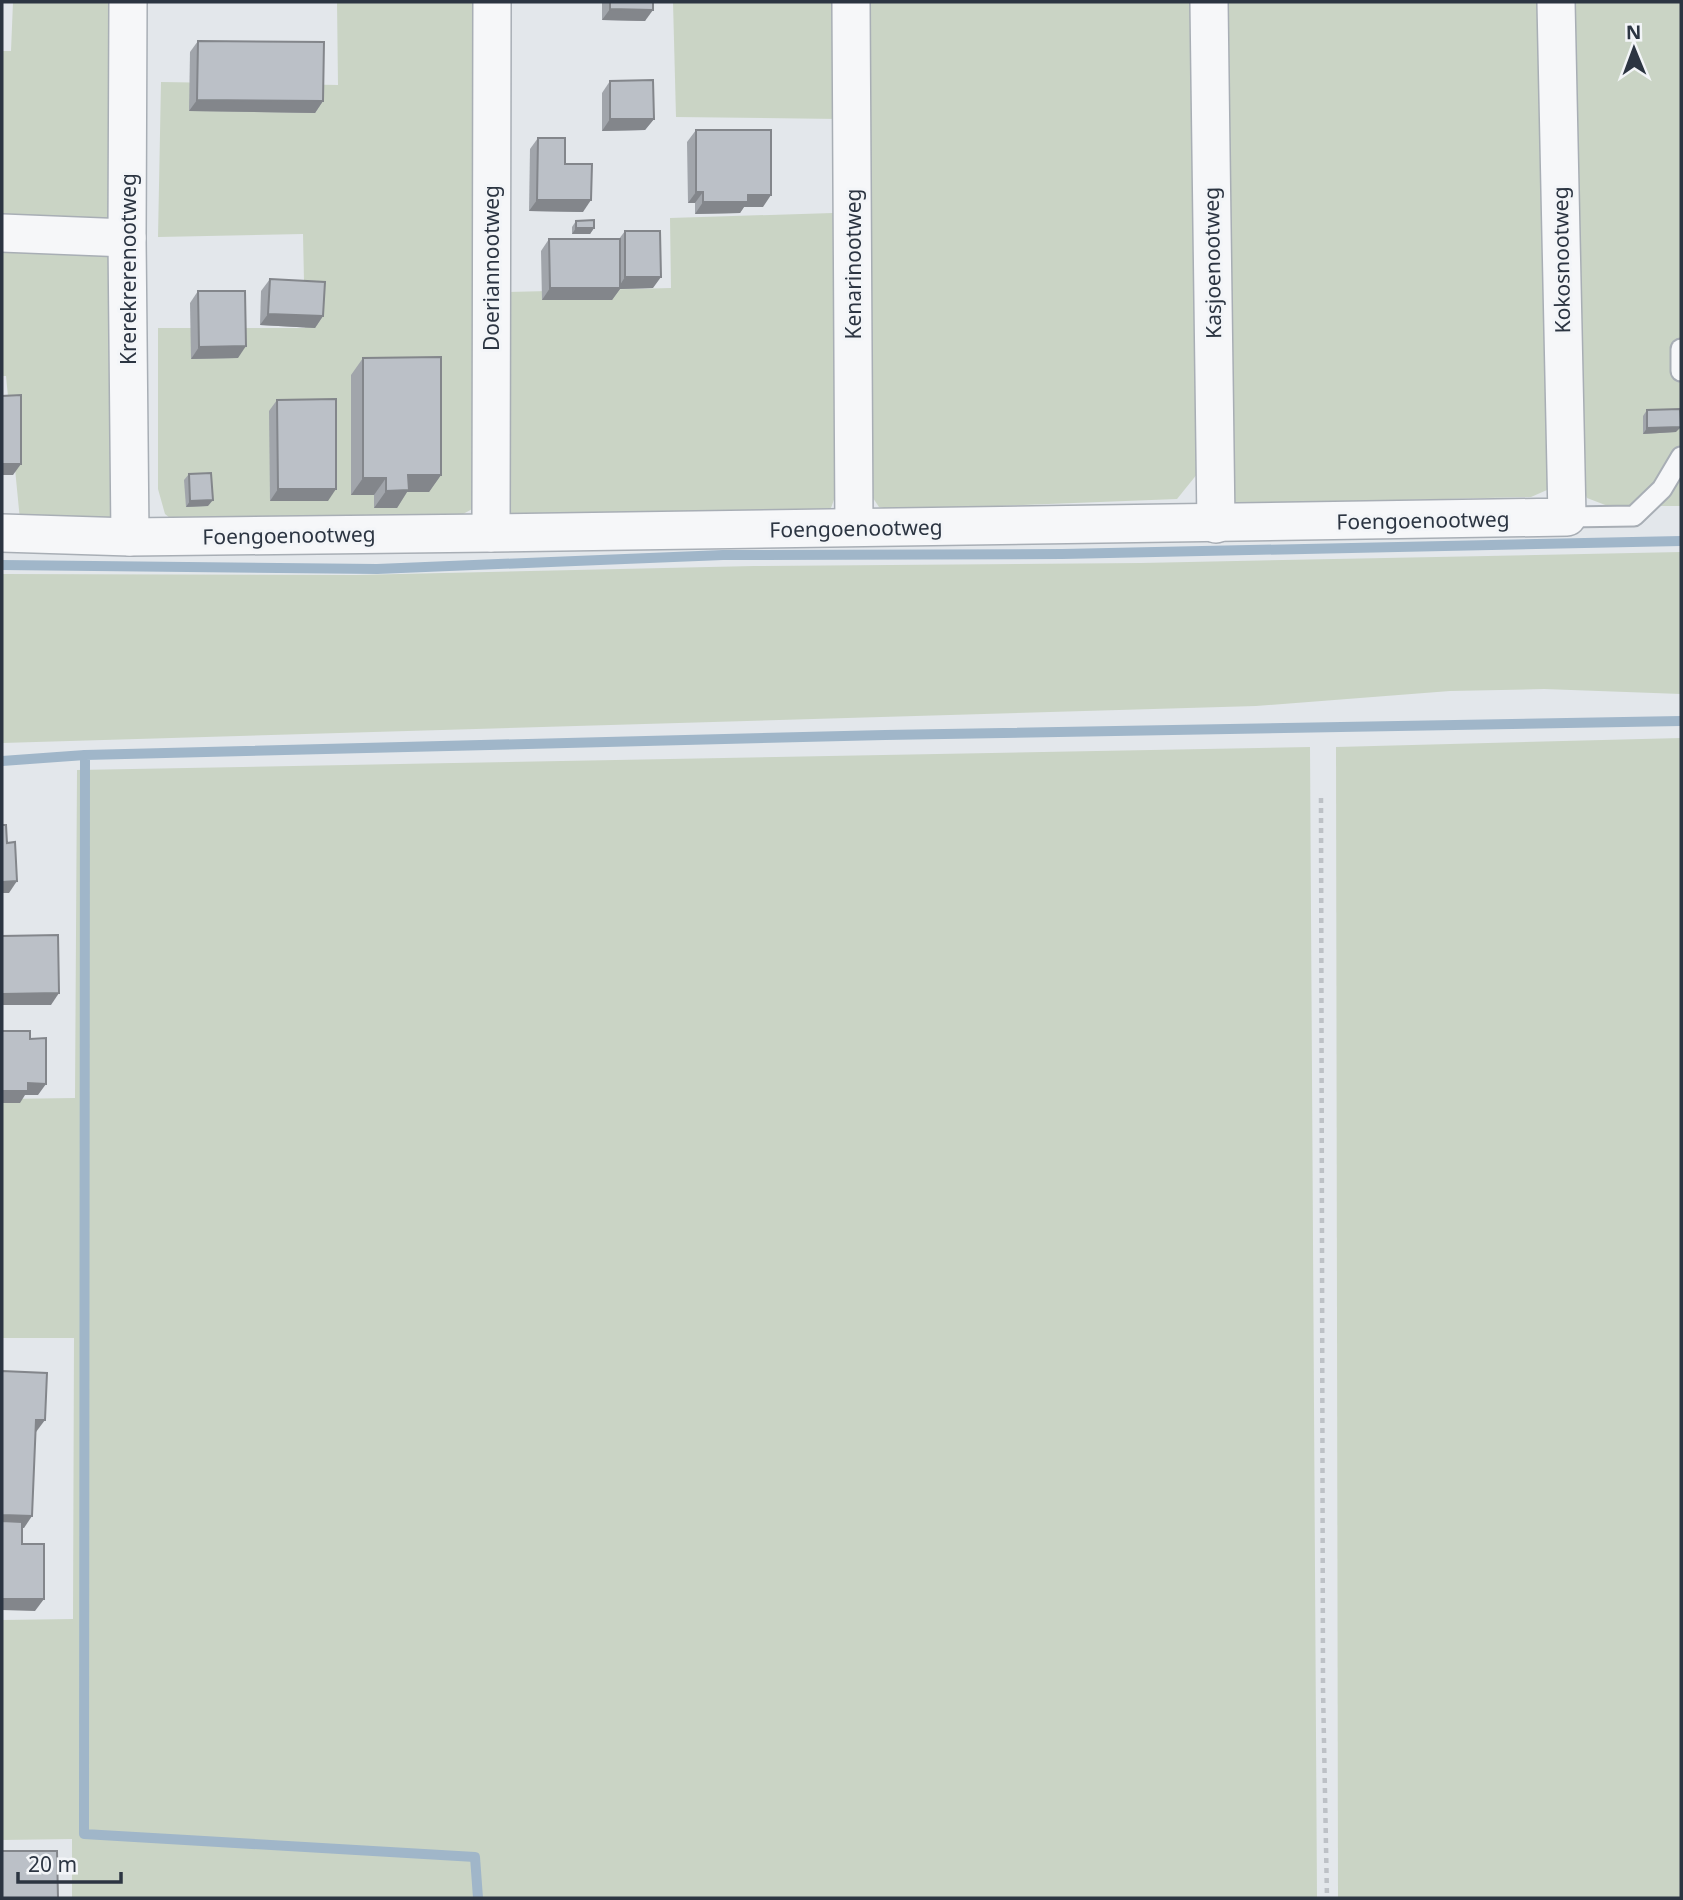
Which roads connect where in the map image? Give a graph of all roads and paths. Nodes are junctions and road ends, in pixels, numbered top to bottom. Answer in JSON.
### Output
{"nodes":[{"id":1,"x":128,"y":2,"type":"edge"},
{"id":2,"x":492,"y":2,"type":"edge"},
{"id":3,"x":851,"y":2,"type":"edge"},
{"id":4,"x":1209,"y":2,"type":"edge"},
{"id":5,"x":1556,"y":2,"type":"edge"},
{"id":6,"x":2,"y":233,"type":"edge"},
{"id":7,"x":127,"y":238,"type":"junction"},
{"id":8,"x":1681,"y":349,"type":"edge"},
{"id":9,"x":1681,"y":371,"type":"edge"},
{"id":10,"x":1681,"y":457,"type":"edge"},
{"id":11,"x":1567,"y":517,"type":"junction"},
{"id":12,"x":1216,"y":524,"type":"junction"},
{"id":13,"x":854,"y":527,"type":"junction"},
{"id":14,"x":2,"y":533,"type":"edge"},
{"id":15,"x":491,"y":533,"type":"junction"},
{"id":16,"x":130,"y":537,"type":"junction"},
{"id":17,"x":1321,"y":798,"type":"dead end"},
{"id":18,"x":1327,"y":1898,"type":"edge"}],
"edges":[{"from":1,"to":7,"type":"street","name":"Krerekrerenootweg"},
{"from":2,"to":15,"type":"street","name":"Doeriannootweg"},
{"from":3,"to":13,"type":"street","name":"Kenarinootweg"},
{"from":4,"to":12,"type":"street","name":"Kasjoenootweg"},
{"from":5,"to":11,"type":"street","name":"Kokosnootweg"},
{"from":6,"to":7,"type":"street"},
{"from":7,"to":16,"type":"street","name":"Krerekrerenootweg"},
{"from":8,"to":9,"type":"lane"},
{"from":10,"to":11,"type":"lane","name":"Foengoenootweg"},
{"from":11,"to":12,"type":"street","name":"Foengoenootweg"},
{"from":12,"to":13,"type":"street","name":"Foengoenootweg"},
{"from":13,"to":15,"type":"street","name":"Foengoenootweg"},
{"from":14,"to":16,"type":"street","name":"Foengoenootweg"},
{"from":15,"to":16,"type":"street","name":"Foengoenootweg"},
{"from":17,"to":18,"type":"path"}]}
